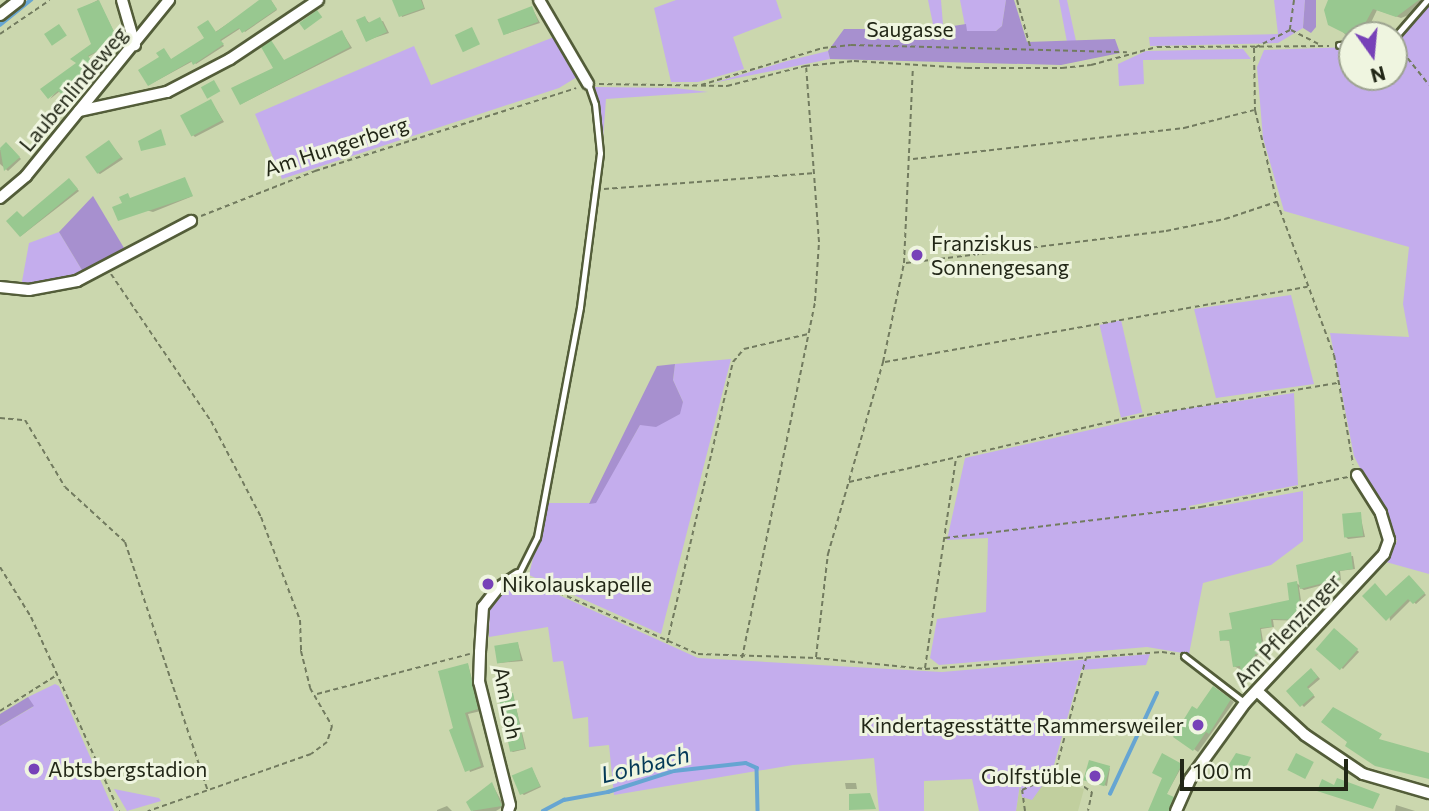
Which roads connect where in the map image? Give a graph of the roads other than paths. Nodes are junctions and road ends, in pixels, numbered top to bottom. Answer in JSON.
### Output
{"nodes":[{"id":1,"x":19,"y":0,"type":"edge"},
{"id":2,"x":122,"y":0,"type":"edge"},
{"id":3,"x":169,"y":0,"type":"edge"},
{"id":4,"x":318,"y":0,"type":"edge"},
{"id":5,"x":539,"y":0,"type":"edge"},
{"id":6,"x":1427,"y":0,"type":"edge"},
{"id":7,"x":0,"y":15,"type":"edge"},
{"id":8,"x":1408,"y":23,"type":"edge"},
{"id":9,"x":135,"y":45,"type":"junction"},
{"id":10,"x":588,"y":84,"type":"joint"},
{"id":11,"x":79,"y":111,"type":"junction"},
{"id":12,"x":0,"y":198,"type":"edge"},
{"id":13,"x":191,"y":221,"type":"road end"},
{"id":14,"x":0,"y":286,"type":"edge"},
{"id":15,"x":1357,"y":475,"type":"road end"},
{"id":16,"x":518,"y":575,"type":"joint"},
{"id":17,"x":1184,"y":656,"type":"road end"},
{"id":18,"x":1257,"y":691,"type":"junction"},
{"id":19,"x":1245,"y":703,"type":"junction"},
{"id":20,"x":1429,"y":793,"type":"edge"},
{"id":21,"x":508,"y":811,"type":"edge"},
{"id":22,"x":1176,"y":811,"type":"edge"}],
"edges":[{"from":1,"to":7,"type":"street"},
{"from":2,"to":9,"type":"street"},
{"from":3,"to":9,"type":"street","name":"Laubenlindeweg"},
{"from":4,"to":11,"type":"street"},
{"from":5,"to":10,"type":"street"},
{"from":6,"to":8,"type":"lane"},
{"from":9,"to":11,"type":"street","name":"Laubenlindeweg"},
{"from":10,"to":16,"type":"lane"},
{"from":11,"to":12,"type":"street","name":"Laubenlindeweg"},
{"from":13,"to":14,"type":"street"},
{"from":15,"to":18,"type":"street","name":"Am Pflenzinger"},
{"from":16,"to":21,"type":"street","name":"Am Loh"},
{"from":17,"to":19,"type":"lane"},
{"from":18,"to":19,"type":"street","name":"Am Pflenzinger"},
{"from":18,"to":20,"type":"street"},
{"from":19,"to":22,"type":"street","name":"Am Pflenzinger"}]}
